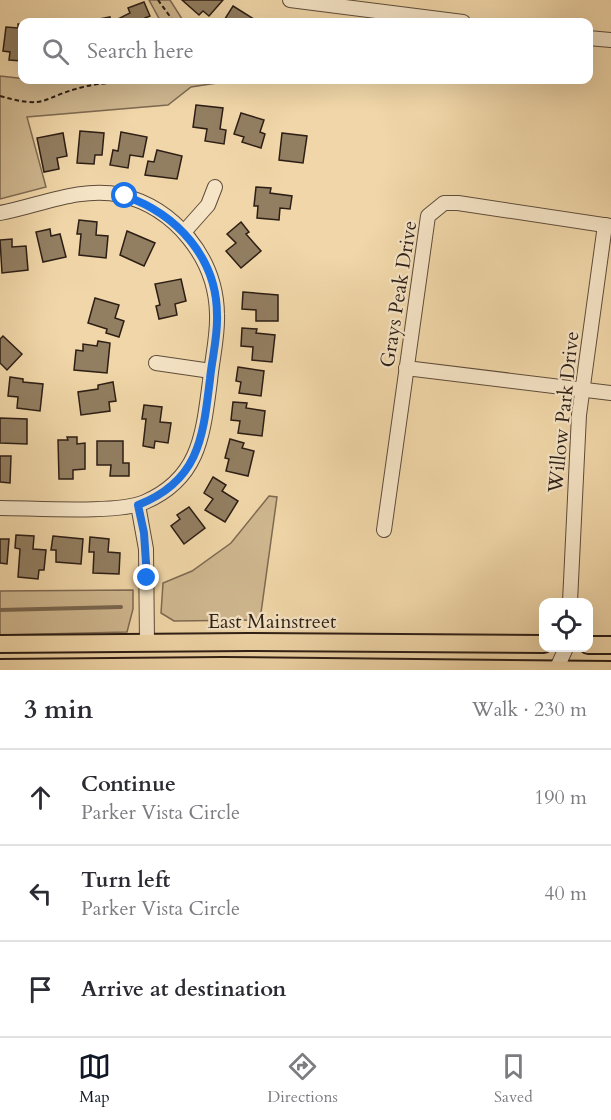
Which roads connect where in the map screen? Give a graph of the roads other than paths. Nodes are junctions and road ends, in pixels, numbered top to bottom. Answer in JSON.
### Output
{"nodes":[{"id":1,"x":290,"y":0,"type":"edge"},
{"id":2,"x":432,"y":18,"type":"edge"},
{"id":3,"x":593,"y":38,"type":"edge"},
{"id":4,"x":611,"y":40,"type":"edge"},
{"id":5,"x":215,"y":187,"type":"dead end"},
{"id":6,"x":0,"y":213,"type":"edge"},
{"id":7,"x":608,"y":226,"type":"edge"},
{"id":8,"x":184,"y":232,"type":"junction"},
{"id":9,"x":156,"y":363,"type":"dead end"},
{"id":10,"x":406,"y":368,"type":"junction"},
{"id":11,"x":211,"y":371,"type":"junction"},
{"id":12,"x":582,"y":390,"type":"junction"},
{"id":13,"x":611,"y":393,"type":"edge"},
{"id":14,"x":138,"y":505,"type":"junction"},
{"id":15,"x":0,"y":508,"type":"edge"},
{"id":16,"x":384,"y":530,"type":"dead end"},
{"id":17,"x":570,"y":598,"type":"edge"},
{"id":18,"x":147,"y":642,"type":"junction"},
{"id":19,"x":0,"y":644,"type":"edge"},
{"id":20,"x":539,"y":644,"type":"edge"},
{"id":21,"x":593,"y":645,"type":"edge"},
{"id":22,"x":611,"y":645,"type":"edge"},
{"id":23,"x":566,"y":652,"type":"edge"},
{"id":24,"x":570,"y":652,"type":"edge"},
{"id":25,"x":0,"y":668,"type":"edge"},
{"id":26,"x":556,"y":670,"type":"edge"},
{"id":27,"x":578,"y":670,"type":"edge"},
{"id":28,"x":611,"y":670,"type":"edge"}],
"edges":[{"from":1,"to":2,"type":"street"},
{"from":3,"to":4,"type":"street"},
{"from":5,"to":8,"type":"street"},
{"from":6,"to":8,"type":"street"},
{"from":7,"to":10,"type":"street","name":"Grays Peak Drive"},
{"from":7,"to":12,"type":"street","name":"Willow Park Drive"},
{"from":8,"to":11,"type":"street"},
{"from":9,"to":11,"type":"street"},
{"from":10,"to":12,"type":"street"},
{"from":10,"to":16,"type":"street","name":"Grays Peak Drive"},
{"from":11,"to":14,"type":"street"},
{"from":12,"to":13,"type":"street"},
{"from":12,"to":17,"type":"street","name":"Willow Park Drive"},
{"from":14,"to":15,"type":"street"},
{"from":14,"to":18,"type":"street"},
{"from":18,"to":19,"type":"main road","name":"East Mainstreet"},
{"from":18,"to":20,"type":"main road","name":"East Mainstreet"},
{"from":21,"to":22,"type":"main road"},
{"from":23,"to":26,"type":"street"},
{"from":24,"to":27,"type":"street"},
{"from":25,"to":26,"type":"main road"},
{"from":26,"to":27,"type":"main road"},
{"from":27,"to":28,"type":"main road"}]}
